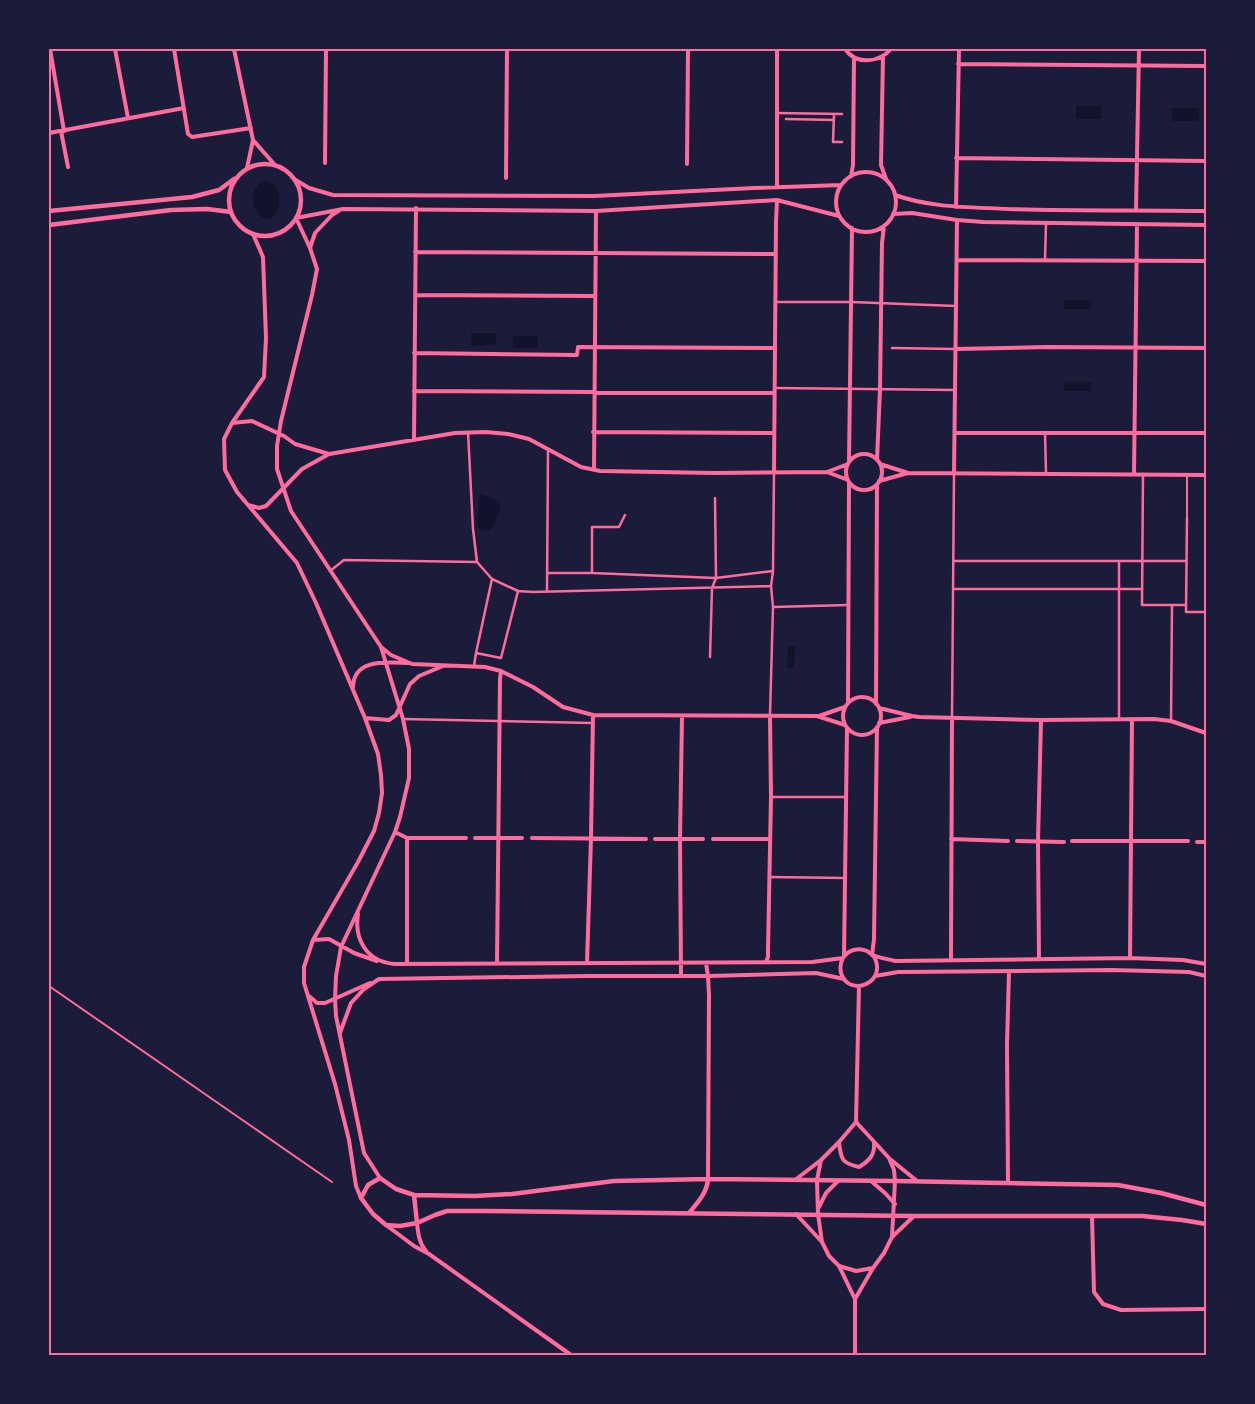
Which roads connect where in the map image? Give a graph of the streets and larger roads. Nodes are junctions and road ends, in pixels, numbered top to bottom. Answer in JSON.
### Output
{"nodes":[{"id":1,"x":50,"y":49,"type":"edge"},
{"id":2,"x":115,"y":49,"type":"edge"},
{"id":3,"x":174,"y":49,"type":"edge"},
{"id":4,"x":234,"y":49,"type":"edge"},
{"id":5,"x":326,"y":49,"type":"edge"},
{"id":6,"x":507,"y":49,"type":"edge"},
{"id":7,"x":688,"y":49,"type":"edge"},
{"id":8,"x":777,"y":49,"type":"edge"},
{"id":9,"x":845,"y":49,"type":"edge"},
{"id":10,"x":891,"y":49,"type":"edge"},
{"id":11,"x":959,"y":49,"type":"edge"},
{"id":12,"x":1139,"y":49,"type":"edge"},
{"id":13,"x":883,"y":56,"type":"junction"},
{"id":14,"x":854,"y":57,"type":"junction"},
{"id":15,"x":958,"y":64,"type":"junction"},
{"id":16,"x":1139,"y":66,"type":"junction"},
{"id":17,"x":1206,"y":66,"type":"edge"},
{"id":18,"x":184,"y":108,"type":"junction"},
{"id":19,"x":776,"y":113,"type":"junction"},
{"id":20,"x":834,"y":114,"type":"junction"},
{"id":21,"x":842,"y":114,"type":"dead end"},
{"id":22,"x":128,"y":118,"type":"junction"},
{"id":23,"x":786,"y":119,"type":"dead end"},
{"id":24,"x":834,"y":120,"type":"junction"},
{"id":25,"x":251,"y":128,"type":"junction"},
{"id":26,"x":62,"y":131,"type":"junction"},
{"id":27,"x":49,"y":133,"type":"edge"},
{"id":28,"x":253,"y":140,"type":"junction"},
{"id":29,"x":842,"y":142,"type":"dead end"},
{"id":30,"x":956,"y":158,"type":"junction"},
{"id":31,"x":1137,"y":160,"type":"junction"},
{"id":32,"x":1206,"y":161,"type":"edge"},
{"id":33,"x":324,"y":163,"type":"dead end"},
{"id":34,"x":687,"y":164,"type":"dead end"},
{"id":35,"x":275,"y":165,"type":"junction"},
{"id":36,"x":68,"y":168,"type":"dead end"},
{"id":37,"x":247,"y":168,"type":"junction"},
{"id":38,"x":851,"y":176,"type":"junction"},
{"id":39,"x":506,"y":178,"type":"dead end"},
{"id":40,"x":235,"y":179,"type":"junction"},
{"id":41,"x":294,"y":179,"type":"junction"},
{"id":42,"x":886,"y":179,"type":"junction"},
{"id":43,"x":841,"y":186,"type":"junction"},
{"id":44,"x":777,"y":187,"type":"junction"},
{"id":45,"x":895,"y":194,"type":"junction"},
{"id":46,"x":777,"y":200,"type":"junction"},
{"id":47,"x":956,"y":207,"type":"junction"},
{"id":48,"x":344,"y":208,"type":"junction"},
{"id":49,"x":416,"y":208,"type":"junction"},
{"id":50,"x":1136,"y":210,"type":"junction"},
{"id":51,"x":49,"y":211,"type":"edge"},
{"id":52,"x":596,"y":211,"type":"junction"},
{"id":53,"x":1206,"y":211,"type":"edge"},
{"id":54,"x":231,"y":212,"type":"junction"},
{"id":55,"x":894,"y":214,"type":"junction"},
{"id":56,"x":839,"y":216,"type":"junction"},
{"id":57,"x":296,"y":218,"type":"junction"},
{"id":58,"x":957,"y":220,"type":"junction"},
{"id":59,"x":1046,"y":223,"type":"junction"},
{"id":60,"x":1136,"y":224,"type":"junction"},
{"id":61,"x":49,"y":225,"type":"edge"},
{"id":62,"x":1206,"y":225,"type":"edge"},
{"id":63,"x":884,"y":226,"type":"junction"},
{"id":64,"x":852,"y":228,"type":"junction"},
{"id":65,"x":253,"y":234,"type":"junction"},
{"id":66,"x":310,"y":248,"type":"junction"},
{"id":67,"x":415,"y":252,"type":"junction"},
{"id":68,"x":595,"y":253,"type":"junction"},
{"id":69,"x":776,"y":254,"type":"junction"},
{"id":70,"x":957,"y":260,"type":"junction"},
{"id":71,"x":1045,"y":260,"type":"junction"},
{"id":72,"x":1137,"y":260,"type":"junction"},
{"id":73,"x":1206,"y":261,"type":"edge"},
{"id":74,"x":415,"y":295,"type":"junction"},
{"id":75,"x":594,"y":296,"type":"junction"},
{"id":76,"x":775,"y":302,"type":"junction"},
{"id":77,"x":851,"y":302,"type":"junction"},
{"id":78,"x":881,"y":304,"type":"junction"},
{"id":79,"x":956,"y":306,"type":"junction"},
{"id":80,"x":594,"y":347,"type":"junction"},
{"id":81,"x":1136,"y":347,"type":"junction"},
{"id":82,"x":775,"y":348,"type":"junction"},
{"id":83,"x":892,"y":348,"type":"dead end"},
{"id":84,"x":1206,"y":348,"type":"edge"},
{"id":85,"x":955,"y":349,"type":"junction"},
{"id":86,"x":414,"y":353,"type":"junction"},
{"id":87,"x":775,"y":388,"type":"junction"},
{"id":88,"x":850,"y":389,"type":"junction"},
{"id":89,"x":880,"y":389,"type":"junction"},
{"id":90,"x":955,"y":390,"type":"junction"},
{"id":91,"x":414,"y":392,"type":"junction"},
{"id":92,"x":594,"y":392,"type":"junction"},
{"id":93,"x":774,"y":393,"type":"junction"},
{"id":94,"x":232,"y":423,"type":"junction"},
{"id":95,"x":468,"y":432,"type":"junction"},
{"id":96,"x":594,"y":432,"type":"junction"},
{"id":97,"x":955,"y":432,"type":"junction"},
{"id":98,"x":1045,"y":432,"type":"junction"},
{"id":99,"x":279,"y":433,"type":"junction"},
{"id":100,"x":774,"y":433,"type":"junction"},
{"id":101,"x":1134,"y":433,"type":"junction"},
{"id":102,"x":1206,"y":433,"type":"edge"},
{"id":103,"x":414,"y":440,"type":"junction"},
{"id":104,"x":548,"y":450,"type":"junction"},
{"id":105,"x":329,"y":454,"type":"junction"},
{"id":106,"x":878,"y":462,"type":"junction"},
{"id":107,"x":848,"y":463,"type":"junction"},
{"id":108,"x":594,"y":470,"type":"junction"},
{"id":109,"x":774,"y":472,"type":"junction"},
{"id":110,"x":827,"y":472,"type":"junction"},
{"id":111,"x":908,"y":474,"type":"junction"},
{"id":112,"x":954,"y":474,"type":"junction"},
{"id":113,"x":1046,"y":474,"type":"junction"},
{"id":114,"x":1134,"y":474,"type":"junction"},
{"id":115,"x":1143,"y":474,"type":"junction"},
{"id":116,"x":1206,"y":475,"type":"edge"},
{"id":117,"x":849,"y":482,"type":"junction"},
{"id":118,"x":878,"y":482,"type":"junction"},
{"id":119,"x":282,"y":488,"type":"junction"},
{"id":120,"x":715,"y":498,"type":"dead end"},
{"id":121,"x":248,"y":505,"type":"junction"},
{"id":122,"x":625,"y":515,"type":"dead end"},
{"id":123,"x":1187,"y":518,"type":"road end"},
{"id":124,"x":954,"y":561,"type":"junction"},
{"id":125,"x":1119,"y":561,"type":"junction"},
{"id":126,"x":1142,"y":561,"type":"junction"},
{"id":127,"x":1186,"y":561,"type":"junction"},
{"id":128,"x":477,"y":562,"type":"junction"},
{"id":129,"x":330,"y":571,"type":"junction"},
{"id":130,"x":773,"y":571,"type":"junction"},
{"id":131,"x":592,"y":573,"type":"junction"},
{"id":132,"x":547,"y":574,"type":"junction"},
{"id":133,"x":716,"y":578,"type":"junction"},
{"id":134,"x":492,"y":579,"type":"junction"},
{"id":135,"x":772,"y":586,"type":"junction"},
{"id":136,"x":712,"y":588,"type":"junction"},
{"id":137,"x":954,"y":589,"type":"junction"},
{"id":138,"x":1119,"y":589,"type":"junction"},
{"id":139,"x":1142,"y":589,"type":"junction"},
{"id":140,"x":518,"y":591,"type":"junction"},
{"id":141,"x":547,"y":592,"type":"junction"},
{"id":142,"x":848,"y":605,"type":"junction"},
{"id":143,"x":1172,"y":605,"type":"junction"},
{"id":144,"x":1186,"y":606,"type":"junction"},
{"id":145,"x":773,"y":607,"type":"junction"},
{"id":146,"x":1206,"y":612,"type":"edge"},
{"id":147,"x":381,"y":647,"type":"junction"},
{"id":148,"x":476,"y":653,"type":"junction"},
{"id":149,"x":710,"y":657,"type":"dead end"},
{"id":150,"x":386,"y":662,"type":"junction"},
{"id":151,"x":412,"y":664,"type":"junction"},
{"id":152,"x":444,"y":665,"type":"junction"},
{"id":153,"x":474,"y":666,"type":"junction"},
{"id":154,"x":501,"y":671,"type":"junction"},
{"id":155,"x":353,"y":690,"type":"junction"},
{"id":156,"x":846,"y":705,"type":"junction"},
{"id":157,"x":399,"y":706,"type":"junction"},
{"id":158,"x":877,"y":706,"type":"junction"},
{"id":159,"x":593,"y":715,"type":"junction"},
{"id":160,"x":682,"y":716,"type":"junction"},
{"id":161,"x":818,"y":716,"type":"junction"},
{"id":162,"x":912,"y":716,"type":"junction"},
{"id":163,"x":770,"y":717,"type":"junction"},
{"id":164,"x":365,"y":718,"type":"junction"},
{"id":165,"x":952,"y":718,"type":"junction"},
{"id":166,"x":403,"y":719,"type":"junction"},
{"id":167,"x":1119,"y":719,"type":"junction"},
{"id":168,"x":1132,"y":719,"type":"junction"},
{"id":169,"x":1041,"y":720,"type":"junction"},
{"id":170,"x":500,"y":721,"type":"junction"},
{"id":171,"x":1172,"y":721,"type":"junction"},
{"id":172,"x":592,"y":723,"type":"junction"},
{"id":173,"x":878,"y":725,"type":"junction"},
{"id":174,"x":846,"y":727,"type":"junction"},
{"id":175,"x":1206,"y":732,"type":"edge"},
{"id":176,"x":771,"y":797,"type":"junction"},
{"id":177,"x":846,"y":797,"type":"junction"},
{"id":178,"x":394,"y":832,"type":"junction"},
{"id":179,"x":407,"y":838,"type":"junction"},
{"id":180,"x":466,"y":838,"type":"dead end"},
{"id":181,"x":475,"y":838,"type":"dead end"},
{"id":182,"x":498,"y":838,"type":"junction"},
{"id":183,"x":522,"y":838,"type":"dead end"},
{"id":184,"x":532,"y":838,"type":"dead end"},
{"id":185,"x":591,"y":838,"type":"junction"},
{"id":186,"x":646,"y":839,"type":"dead end"},
{"id":187,"x":656,"y":839,"type":"dead end"},
{"id":188,"x":680,"y":839,"type":"junction"},
{"id":189,"x":703,"y":839,"type":"dead end"},
{"id":190,"x":712,"y":839,"type":"dead end"},
{"id":191,"x":770,"y":839,"type":"junction"},
{"id":192,"x":951,"y":840,"type":"junction"},
{"id":193,"x":1008,"y":840,"type":"dead end"},
{"id":194,"x":1017,"y":841,"type":"dead end"},
{"id":195,"x":1038,"y":841,"type":"junction"},
{"id":196,"x":1130,"y":841,"type":"junction"},
{"id":197,"x":1188,"y":841,"type":"dead end"},
{"id":198,"x":1064,"y":842,"type":"dead end"},
{"id":199,"x":1072,"y":842,"type":"dead end"},
{"id":200,"x":1197,"y":842,"type":"dead end"},
{"id":201,"x":1206,"y":842,"type":"edge"},
{"id":202,"x":769,"y":877,"type":"junction"},
{"id":203,"x":845,"y":878,"type":"junction"},
{"id":204,"x":358,"y":909,"type":"junction"},
{"id":205,"x":313,"y":940,"type":"junction"},
{"id":206,"x":341,"y":947,"type":"junction"},
{"id":207,"x":872,"y":955,"type":"junction"},
{"id":208,"x":844,"y":957,"type":"junction"},
{"id":209,"x":1130,"y":958,"type":"junction"},
{"id":210,"x":1040,"y":959,"type":"junction"},
{"id":211,"x":951,"y":960,"type":"junction"},
{"id":212,"x":681,"y":962,"type":"junction"},
{"id":213,"x":766,"y":962,"type":"junction"},
{"id":214,"x":384,"y":963,"type":"junction"},
{"id":215,"x":497,"y":963,"type":"junction"},
{"id":216,"x":587,"y":963,"type":"junction"},
{"id":217,"x":706,"y":963,"type":"junction"},
{"id":218,"x":407,"y":964,"type":"junction"},
{"id":219,"x":1206,"y":964,"type":"edge"},
{"id":220,"x":1009,"y":972,"type":"junction"},
{"id":221,"x":681,"y":976,"type":"junction"},
{"id":222,"x":708,"y":976,"type":"junction"},
{"id":223,"x":875,"y":976,"type":"junction"},
{"id":224,"x":1206,"y":976,"type":"edge"},
{"id":225,"x":379,"y":979,"type":"junction"},
{"id":226,"x":844,"y":979,"type":"junction"},
{"id":227,"x":859,"y":986,"type":"junction"},
{"id":228,"x":307,"y":994,"type":"junction"},
{"id":229,"x":334,"y":999,"type":"junction"},
{"id":230,"x":340,"y":1033,"type":"junction"},
{"id":231,"x":856,"y":1122,"type":"junction"},
{"id":232,"x":839,"y":1142,"type":"junction"},
{"id":233,"x":874,"y":1142,"type":"junction"},
{"id":234,"x":889,"y":1158,"type":"junction"},
{"id":235,"x":821,"y":1160,"type":"junction"},
{"id":236,"x":380,"y":1178,"type":"junction"},
{"id":237,"x":708,"y":1179,"type":"junction"},
{"id":238,"x":795,"y":1180,"type":"junction"},
{"id":239,"x":817,"y":1180,"type":"junction"},
{"id":240,"x":838,"y":1181,"type":"junction"},
{"id":241,"x":871,"y":1181,"type":"junction"},
{"id":242,"x":895,"y":1181,"type":"junction"},
{"id":243,"x":917,"y":1181,"type":"junction"},
{"id":244,"x":1008,"y":1183,"type":"junction"},
{"id":245,"x":414,"y":1195,"type":"junction"},
{"id":246,"x":361,"y":1198,"type":"junction"},
{"id":247,"x":895,"y":1204,"type":"junction"},
{"id":248,"x":1206,"y":1205,"type":"edge"},
{"id":249,"x":818,"y":1211,"type":"junction"},
{"id":250,"x":689,"y":1213,"type":"junction"},
{"id":251,"x":796,"y":1214,"type":"junction"},
{"id":252,"x":893,"y":1215,"type":"junction"},
{"id":253,"x":914,"y":1216,"type":"junction"},
{"id":254,"x":1092,"y":1216,"type":"junction"},
{"id":255,"x":417,"y":1223,"type":"junction"},
{"id":256,"x":1206,"y":1224,"type":"edge"},
{"id":257,"x":386,"y":1225,"type":"junction"},
{"id":258,"x":892,"y":1237,"type":"junction"},
{"id":259,"x":822,"y":1242,"type":"junction"},
{"id":260,"x":429,"y":1254,"type":"junction"},
{"id":261,"x":839,"y":1266,"type":"junction"},
{"id":262,"x":873,"y":1268,"type":"junction"},
{"id":263,"x":855,"y":1299,"type":"junction"},
{"id":264,"x":1206,"y":1309,"type":"edge"},
{"id":265,"x":571,"y":1355,"type":"edge"},
{"id":266,"x":855,"y":1355,"type":"edge"}],
"edges":[{"from":1,"to":26,"type":"street"},
{"from":2,"to":22,"type":"street"},
{"from":3,"to":18,"type":"street"},
{"from":4,"to":25,"type":"street"},
{"from":5,"to":33,"type":"street"},
{"from":6,"to":39,"type":"street"},
{"from":7,"to":34,"type":"street"},
{"from":8,"to":19,"type":"street"},
{"from":9,"to":14,"type":"street"},
{"from":10,"to":13,"type":"street"},
{"from":11,"to":15,"type":"street"},
{"from":12,"to":16,"type":"street"},
{"from":13,"to":14,"type":"street"},
{"from":13,"to":42,"type":"street"},
{"from":14,"to":38,"type":"street"},
{"from":15,"to":16,"type":"street"},
{"from":15,"to":30,"type":"street"},
{"from":16,"to":17,"type":"street"},
{"from":16,"to":31,"type":"street"},
{"from":18,"to":22,"type":"street"},
{"from":18,"to":25,"type":"street"},
{"from":19,"to":20,"type":"street"},
{"from":19,"to":44,"type":"street"},
{"from":20,"to":21,"type":"street"},
{"from":20,"to":24,"type":"street"},
{"from":22,"to":26,"type":"street"},
{"from":23,"to":24,"type":"street"},
{"from":24,"to":29,"type":"street"},
{"from":25,"to":28,"type":"street"},
{"from":26,"to":27,"type":"street"},
{"from":26,"to":36,"type":"street"},
{"from":28,"to":35,"type":"street"},
{"from":28,"to":37,"type":"street"},
{"from":30,"to":31,"type":"street"},
{"from":30,"to":47,"type":"street"},
{"from":31,"to":32,"type":"street"},
{"from":31,"to":50,"type":"street"},
{"from":35,"to":37,"type":"street"},
{"from":35,"to":41,"type":"street"},
{"from":37,"to":40,"type":"street"},
{"from":38,"to":42,"type":"street"},
{"from":38,"to":43,"type":"street"},
{"from":40,"to":51,"type":"street"},
{"from":40,"to":54,"type":"street"},
{"from":41,"to":44,"type":"street"},
{"from":41,"to":57,"type":"street"},
{"from":42,"to":45,"type":"street"},
{"from":43,"to":44,"type":"street"},
{"from":43,"to":56,"type":"street"},
{"from":45,"to":47,"type":"street"},
{"from":45,"to":55,"type":"street"},
{"from":46,"to":52,"type":"street"},
{"from":46,"to":56,"type":"street"},
{"from":46,"to":69,"type":"street"},
{"from":47,"to":50,"type":"street"},
{"from":48,"to":49,"type":"street"},
{"from":48,"to":57,"type":"street"},
{"from":48,"to":66,"type":"street"},
{"from":49,"to":52,"type":"street"},
{"from":49,"to":67,"type":"street"},
{"from":50,"to":53,"type":"street"},
{"from":52,"to":68,"type":"street"},
{"from":54,"to":61,"type":"street"},
{"from":54,"to":65,"type":"street"},
{"from":55,"to":58,"type":"street"},
{"from":55,"to":63,"type":"street"},
{"from":56,"to":64,"type":"street"},
{"from":57,"to":65,"type":"street"},
{"from":57,"to":66,"type":"street"},
{"from":58,"to":59,"type":"street"},
{"from":58,"to":70,"type":"street"},
{"from":59,"to":60,"type":"street"},
{"from":59,"to":71,"type":"street"},
{"from":60,"to":62,"type":"street"},
{"from":60,"to":72,"type":"street"},
{"from":63,"to":64,"type":"street"},
{"from":63,"to":78,"type":"street"},
{"from":64,"to":77,"type":"street"},
{"from":65,"to":94,"type":"street"},
{"from":66,"to":99,"type":"street"},
{"from":67,"to":68,"type":"street"},
{"from":67,"to":74,"type":"street"},
{"from":68,"to":69,"type":"street"},
{"from":68,"to":75,"type":"street"},
{"from":69,"to":76,"type":"street"},
{"from":70,"to":71,"type":"street"},
{"from":70,"to":79,"type":"street"},
{"from":71,"to":72,"type":"street"},
{"from":72,"to":73,"type":"street"},
{"from":72,"to":81,"type":"street"},
{"from":74,"to":75,"type":"street"},
{"from":74,"to":86,"type":"street"},
{"from":75,"to":80,"type":"street"},
{"from":76,"to":77,"type":"street"},
{"from":76,"to":82,"type":"street"},
{"from":77,"to":78,"type":"street"},
{"from":77,"to":88,"type":"street"},
{"from":78,"to":79,"type":"street"},
{"from":78,"to":89,"type":"street"},
{"from":79,"to":85,"type":"street"},
{"from":80,"to":82,"type":"street"},
{"from":80,"to":86,"type":"street"},
{"from":80,"to":92,"type":"street"},
{"from":81,"to":84,"type":"street"},
{"from":81,"to":85,"type":"street"},
{"from":81,"to":101,"type":"street"},
{"from":82,"to":87,"type":"street"},
{"from":83,"to":85,"type":"street"},
{"from":85,"to":90,"type":"street"},
{"from":86,"to":91,"type":"street"},
{"from":87,"to":88,"type":"street"},
{"from":87,"to":93,"type":"street"},
{"from":88,"to":89,"type":"street"},
{"from":88,"to":107,"type":"street"},
{"from":89,"to":90,"type":"street"},
{"from":89,"to":106,"type":"street"},
{"from":90,"to":97,"type":"street"},
{"from":91,"to":92,"type":"street"},
{"from":91,"to":103,"type":"street"},
{"from":92,"to":93,"type":"street"},
{"from":92,"to":96,"type":"street"},
{"from":93,"to":100,"type":"street"},
{"from":94,"to":99,"type":"street"},
{"from":94,"to":121,"type":"street"},
{"from":95,"to":103,"type":"street"},
{"from":95,"to":104,"type":"street"},
{"from":95,"to":128,"type":"street"},
{"from":96,"to":100,"type":"street"},
{"from":96,"to":108,"type":"street"},
{"from":97,"to":98,"type":"street"},
{"from":97,"to":112,"type":"street"},
{"from":98,"to":101,"type":"street"},
{"from":98,"to":113,"type":"street"},
{"from":99,"to":105,"type":"street"},
{"from":99,"to":119,"type":"street"},
{"from":100,"to":109,"type":"street"},
{"from":101,"to":102,"type":"street"},
{"from":101,"to":114,"type":"street"},
{"from":103,"to":105,"type":"street"},
{"from":104,"to":108,"type":"street"},
{"from":104,"to":132,"type":"street"},
{"from":105,"to":119,"type":"street"},
{"from":106,"to":107,"type":"street"},
{"from":106,"to":111,"type":"street"},
{"from":106,"to":118,"type":"street"},
{"from":107,"to":110,"type":"street"},
{"from":107,"to":117,"type":"street"},
{"from":108,"to":109,"type":"street"},
{"from":109,"to":110,"type":"street"},
{"from":109,"to":130,"type":"street"},
{"from":110,"to":117,"type":"street"},
{"from":111,"to":112,"type":"street"},
{"from":111,"to":118,"type":"street"},
{"from":112,"to":113,"type":"street"},
{"from":112,"to":124,"type":"street"},
{"from":113,"to":114,"type":"street"},
{"from":114,"to":115,"type":"street"},
{"from":115,"to":116,"type":"street"},
{"from":115,"to":126,"type":"street"},
{"from":117,"to":118,"type":"street"},
{"from":117,"to":142,"type":"street"},
{"from":118,"to":158,"type":"street"},
{"from":119,"to":121,"type":"street"},
{"from":119,"to":129,"type":"street"},
{"from":120,"to":133,"type":"street"},
{"from":121,"to":155,"type":"street"},
{"from":122,"to":131,"type":"street"},
{"from":123,"to":127,"type":"street"},
{"from":124,"to":125,"type":"street"},
{"from":124,"to":137,"type":"street"},
{"from":125,"to":126,"type":"street"},
{"from":125,"to":138,"type":"street"},
{"from":126,"to":127,"type":"street"},
{"from":126,"to":139,"type":"street"},
{"from":127,"to":144,"type":"street"},
{"from":128,"to":129,"type":"street"},
{"from":128,"to":134,"type":"street"},
{"from":129,"to":147,"type":"street"},
{"from":130,"to":133,"type":"street"},
{"from":130,"to":135,"type":"street"},
{"from":131,"to":132,"type":"street"},
{"from":131,"to":133,"type":"street"},
{"from":132,"to":141,"type":"street"},
{"from":133,"to":136,"type":"street"},
{"from":134,"to":140,"type":"street"},
{"from":134,"to":148,"type":"street"},
{"from":135,"to":136,"type":"street"},
{"from":135,"to":145,"type":"street"},
{"from":136,"to":141,"type":"street"},
{"from":136,"to":149,"type":"street"},
{"from":137,"to":138,"type":"street"},
{"from":137,"to":165,"type":"street"},
{"from":138,"to":139,"type":"street"},
{"from":138,"to":167,"type":"street"},
{"from":139,"to":143,"type":"street"},
{"from":140,"to":141,"type":"street"},
{"from":140,"to":148,"type":"street"},
{"from":142,"to":145,"type":"street"},
{"from":142,"to":156,"type":"street"},
{"from":143,"to":144,"type":"street"},
{"from":143,"to":171,"type":"street"},
{"from":144,"to":146,"type":"street"},
{"from":145,"to":163,"type":"street"},
{"from":147,"to":150,"type":"street"},
{"from":147,"to":151,"type":"street"},
{"from":148,"to":153,"type":"street"},
{"from":150,"to":151,"type":"street"},
{"from":150,"to":155,"type":"street"},
{"from":150,"to":157,"type":"street"},
{"from":151,"to":152,"type":"street"},
{"from":152,"to":153,"type":"street"},
{"from":152,"to":157,"type":"street"},
{"from":153,"to":154,"type":"street"},
{"from":154,"to":159,"type":"street"},
{"from":154,"to":170,"type":"street"},
{"from":155,"to":164,"type":"street"},
{"from":156,"to":158,"type":"street"},
{"from":156,"to":161,"type":"street"},
{"from":156,"to":174,"type":"street"},
{"from":157,"to":164,"type":"street"},
{"from":157,"to":166,"type":"street"},
{"from":158,"to":162,"type":"street"},
{"from":158,"to":173,"type":"street"},
{"from":159,"to":160,"type":"street"},
{"from":159,"to":172,"type":"street"},
{"from":160,"to":163,"type":"street"},
{"from":160,"to":188,"type":"street"},
{"from":161,"to":163,"type":"street"},
{"from":161,"to":174,"type":"street"},
{"from":162,"to":165,"type":"street"},
{"from":162,"to":173,"type":"street"},
{"from":163,"to":176,"type":"street"},
{"from":164,"to":205,"type":"street"},
{"from":165,"to":169,"type":"street"},
{"from":165,"to":192,"type":"street"},
{"from":166,"to":170,"type":"street"},
{"from":166,"to":178,"type":"street"},
{"from":167,"to":168,"type":"street"},
{"from":167,"to":169,"type":"street"},
{"from":168,"to":171,"type":"street"},
{"from":168,"to":196,"type":"street"},
{"from":169,"to":195,"type":"street"},
{"from":170,"to":172,"type":"street"},
{"from":170,"to":182,"type":"street"},
{"from":171,"to":175,"type":"street"},
{"from":172,"to":185,"type":"street"},
{"from":173,"to":174,"type":"street"},
{"from":173,"to":207,"type":"street"},
{"from":174,"to":177,"type":"street"},
{"from":176,"to":177,"type":"street"},
{"from":176,"to":191,"type":"street"},
{"from":177,"to":203,"type":"street"},
{"from":178,"to":179,"type":"street"},
{"from":178,"to":204,"type":"street"},
{"from":179,"to":180,"type":"street"},
{"from":179,"to":218,"type":"street"},
{"from":181,"to":182,"type":"street"},
{"from":182,"to":183,"type":"street"},
{"from":182,"to":215,"type":"street"},
{"from":184,"to":185,"type":"street"},
{"from":185,"to":186,"type":"street"},
{"from":185,"to":216,"type":"street"},
{"from":187,"to":188,"type":"street"},
{"from":188,"to":189,"type":"street"},
{"from":188,"to":212,"type":"street"},
{"from":190,"to":191,"type":"street"},
{"from":191,"to":202,"type":"street"},
{"from":192,"to":193,"type":"street"},
{"from":192,"to":211,"type":"street"},
{"from":194,"to":195,"type":"street"},
{"from":195,"to":198,"type":"street"},
{"from":195,"to":210,"type":"street"},
{"from":196,"to":197,"type":"street"},
{"from":196,"to":199,"type":"street"},
{"from":196,"to":209,"type":"street"},
{"from":200,"to":201,"type":"street"},
{"from":202,"to":203,"type":"street"},
{"from":202,"to":213,"type":"street"},
{"from":203,"to":208,"type":"street"},
{"from":204,"to":206,"type":"street"},
{"from":204,"to":214,"type":"street"},
{"from":205,"to":206,"type":"street"},
{"from":205,"to":228,"type":"street"},
{"from":206,"to":214,"type":"street"},
{"from":206,"to":229,"type":"street"},
{"from":207,"to":208,"type":"street"},
{"from":207,"to":211,"type":"street"},
{"from":207,"to":223,"type":"street"},
{"from":208,"to":213,"type":"street"},
{"from":208,"to":226,"type":"street"},
{"from":209,"to":210,"type":"street"},
{"from":209,"to":219,"type":"street"},
{"from":210,"to":211,"type":"street"},
{"from":212,"to":216,"type":"street"},
{"from":212,"to":217,"type":"street"},
{"from":212,"to":221,"type":"street"},
{"from":213,"to":217,"type":"street"},
{"from":214,"to":218,"type":"street"},
{"from":215,"to":216,"type":"street"},
{"from":215,"to":218,"type":"street"},
{"from":217,"to":222,"type":"street"},
{"from":220,"to":223,"type":"street"},
{"from":220,"to":224,"type":"street"},
{"from":220,"to":244,"type":"street"},
{"from":221,"to":222,"type":"street"},
{"from":221,"to":225,"type":"street"},
{"from":222,"to":226,"type":"street"},
{"from":222,"to":237,"type":"street"},
{"from":223,"to":227,"type":"street"},
{"from":225,"to":229,"type":"street"},
{"from":225,"to":230,"type":"street"},
{"from":226,"to":227,"type":"street"},
{"from":227,"to":231,"type":"street"},
{"from":228,"to":229,"type":"street"},
{"from":228,"to":246,"type":"street"},
{"from":229,"to":230,"type":"street"},
{"from":230,"to":236,"type":"street"},
{"from":231,"to":232,"type":"street"},
{"from":231,"to":233,"type":"street"},
{"from":232,"to":233,"type":"street"},
{"from":232,"to":235,"type":"street"},
{"from":233,"to":234,"type":"street"},
{"from":234,"to":242,"type":"street"},
{"from":234,"to":243,"type":"street"},
{"from":235,"to":238,"type":"street"},
{"from":235,"to":239,"type":"street"},
{"from":236,"to":245,"type":"street"},
{"from":236,"to":246,"type":"street"},
{"from":237,"to":238,"type":"street"},
{"from":237,"to":245,"type":"street"},
{"from":237,"to":250,"type":"street"},
{"from":238,"to":239,"type":"street"},
{"from":239,"to":240,"type":"street"},
{"from":239,"to":249,"type":"street"},
{"from":240,"to":241,"type":"street"},
{"from":240,"to":249,"type":"street"},
{"from":241,"to":242,"type":"street"},
{"from":241,"to":247,"type":"street"},
{"from":242,"to":243,"type":"street"},
{"from":242,"to":247,"type":"street"},
{"from":243,"to":244,"type":"street"},
{"from":244,"to":248,"type":"street"},
{"from":245,"to":255,"type":"street"},
{"from":246,"to":257,"type":"street"},
{"from":247,"to":252,"type":"street"},
{"from":249,"to":251,"type":"street"},
{"from":249,"to":252,"type":"street"},
{"from":249,"to":259,"type":"street"},
{"from":250,"to":251,"type":"street"},
{"from":250,"to":255,"type":"street"},
{"from":251,"to":259,"type":"street"},
{"from":252,"to":253,"type":"street"},
{"from":252,"to":258,"type":"street"},
{"from":253,"to":254,"type":"street"},
{"from":253,"to":258,"type":"street"},
{"from":254,"to":256,"type":"street"},
{"from":254,"to":264,"type":"street"},
{"from":255,"to":257,"type":"street"},
{"from":255,"to":260,"type":"street"},
{"from":257,"to":260,"type":"street"},
{"from":258,"to":262,"type":"street"},
{"from":259,"to":261,"type":"street"},
{"from":260,"to":265,"type":"street"},
{"from":261,"to":262,"type":"street"},
{"from":261,"to":263,"type":"street"},
{"from":262,"to":263,"type":"street"},
{"from":263,"to":266,"type":"street"}]}
